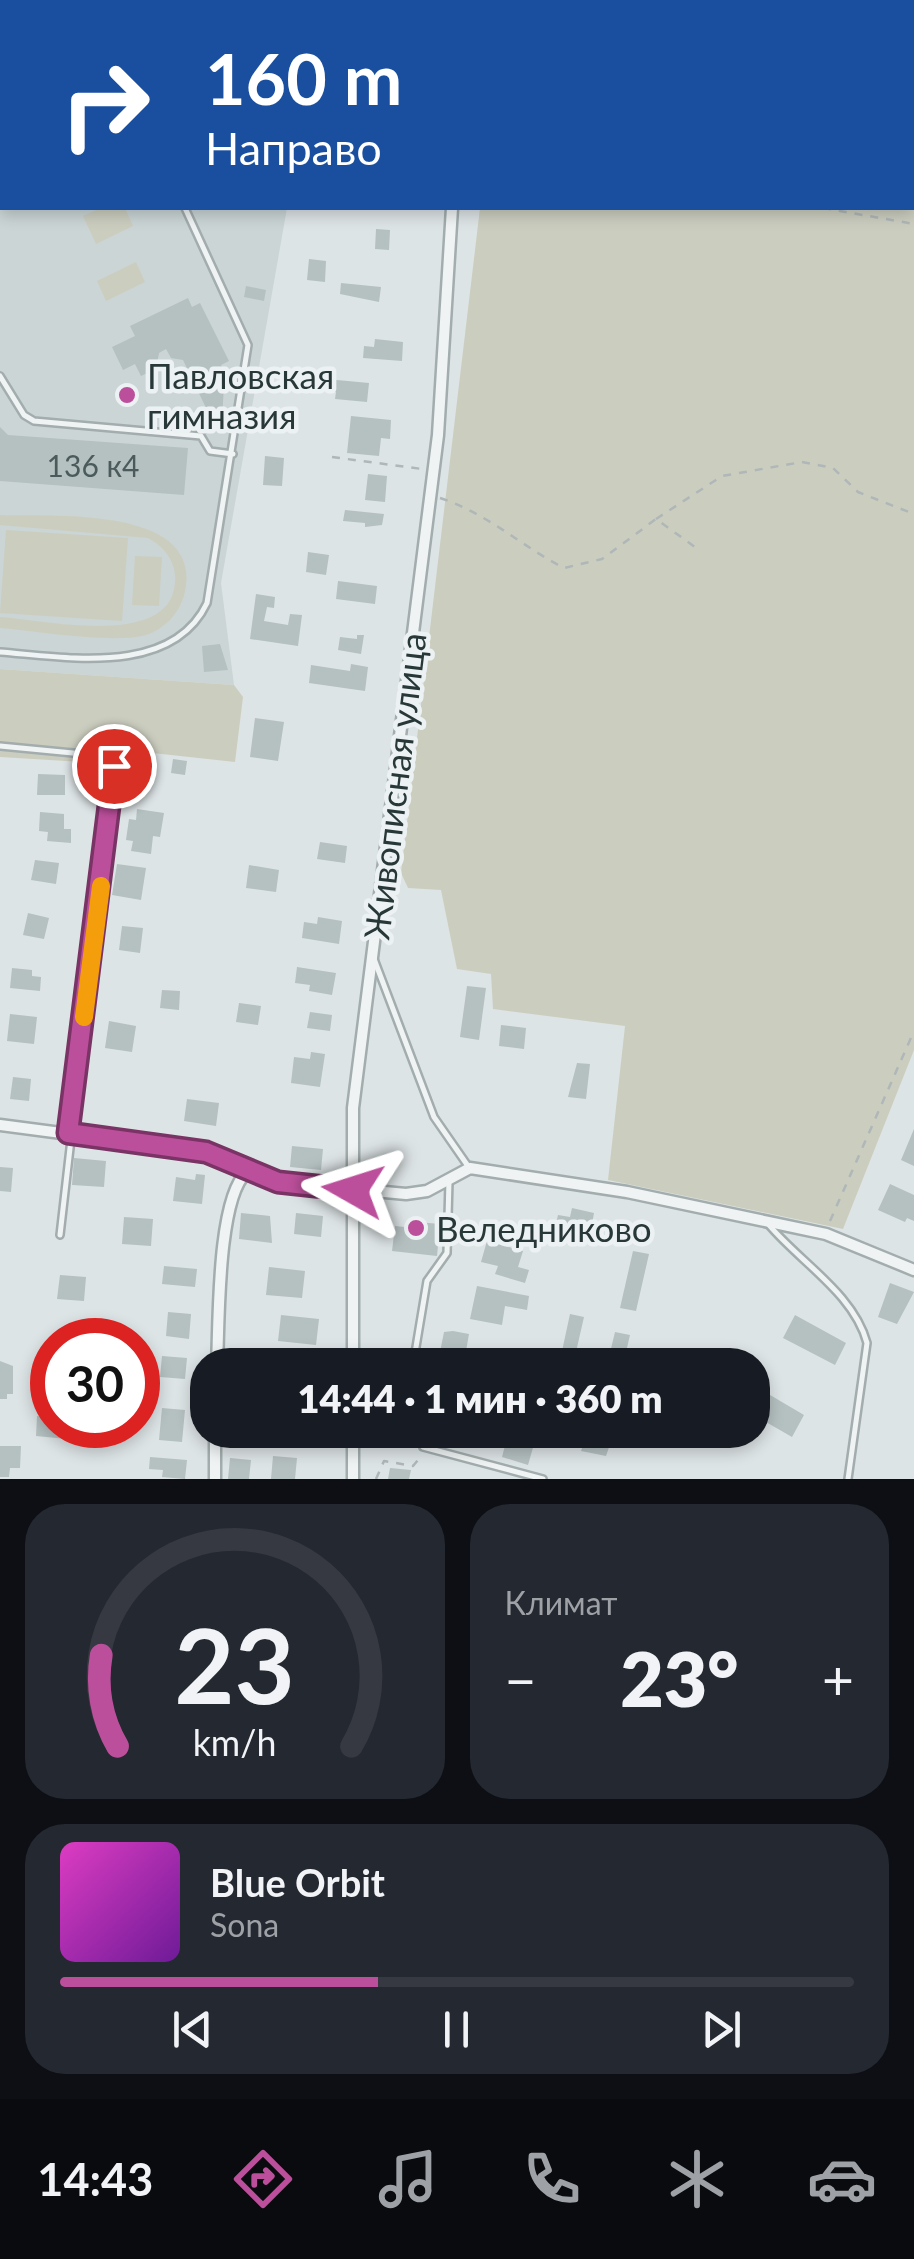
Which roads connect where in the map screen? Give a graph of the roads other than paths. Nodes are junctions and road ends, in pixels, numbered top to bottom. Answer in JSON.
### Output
{"nodes":[{"id":1,"x":185,"y":210,"type":"edge"},
{"id":2,"x":452,"y":210,"type":"edge"},
{"id":3,"x":0,"y":376,"type":"edge"},
{"id":4,"x":233,"y":454,"type":"junction"},
{"id":5,"x":0,"y":652,"type":"edge"},
{"id":6,"x":0,"y":746,"type":"edge"},
{"id":7,"x":374,"y":958,"type":"junction"},
{"id":8,"x":0,"y":1125,"type":"edge"},
{"id":9,"x":68,"y":1133,"type":"junction"},
{"id":10,"x":470,"y":1168,"type":"junction"},
{"id":11,"x":246,"y":1172,"type":"junction"},
{"id":12,"x":449,"y":1182,"type":"junction"},
{"id":13,"x":353,"y":1190,"type":"junction"},
{"id":14,"x":767,"y":1222,"type":"junction"},
{"id":15,"x":60,"y":1235,"type":"dead end"},
{"id":16,"x":914,"y":1270,"type":"edge"},
{"id":17,"x":218,"y":1348,"type":"edge"},
{"id":18,"x":352,"y":1348,"type":"edge"},
{"id":19,"x":416,"y":1348,"type":"edge"},
{"id":20,"x":215,"y":1448,"type":"edge"},
{"id":21,"x":353,"y":1448,"type":"edge"},
{"id":22,"x":423,"y":1448,"type":"edge"},
{"id":23,"x":215,"y":1479,"type":"edge"},
{"id":24,"x":353,"y":1479,"type":"edge"},
{"id":25,"x":543,"y":1479,"type":"edge"},
{"id":26,"x":848,"y":1479,"type":"edge"}],
"edges":[{"from":1,"to":4,"type":"lane"},
{"from":2,"to":7,"type":"street","name":"Живописная улица"},
{"from":3,"to":4,"type":"lane"},
{"from":4,"to":5,"type":"lane"},
{"from":6,"to":9,"type":"lane"},
{"from":7,"to":10,"type":"lane"},
{"from":7,"to":13,"type":"street","name":"Живописная улица"},
{"from":8,"to":9,"type":"street"},
{"from":9,"to":11,"type":"street"},
{"from":9,"to":15,"type":"lane"},
{"from":10,"to":12,"type":"street"},
{"from":10,"to":14,"type":"street"},
{"from":11,"to":13,"type":"street"},
{"from":11,"to":17,"type":"street"},
{"from":12,"to":13,"type":"street"},
{"from":12,"to":19,"type":"lane"},
{"from":13,"to":18,"type":"street","name":"Живописная улица"},
{"from":14,"to":16,"type":"street"},
{"from":14,"to":26,"type":"lane"},
{"from":20,"to":23,"type":"street"},
{"from":21,"to":24,"type":"street"},
{"from":22,"to":25,"type":"lane"}]}
